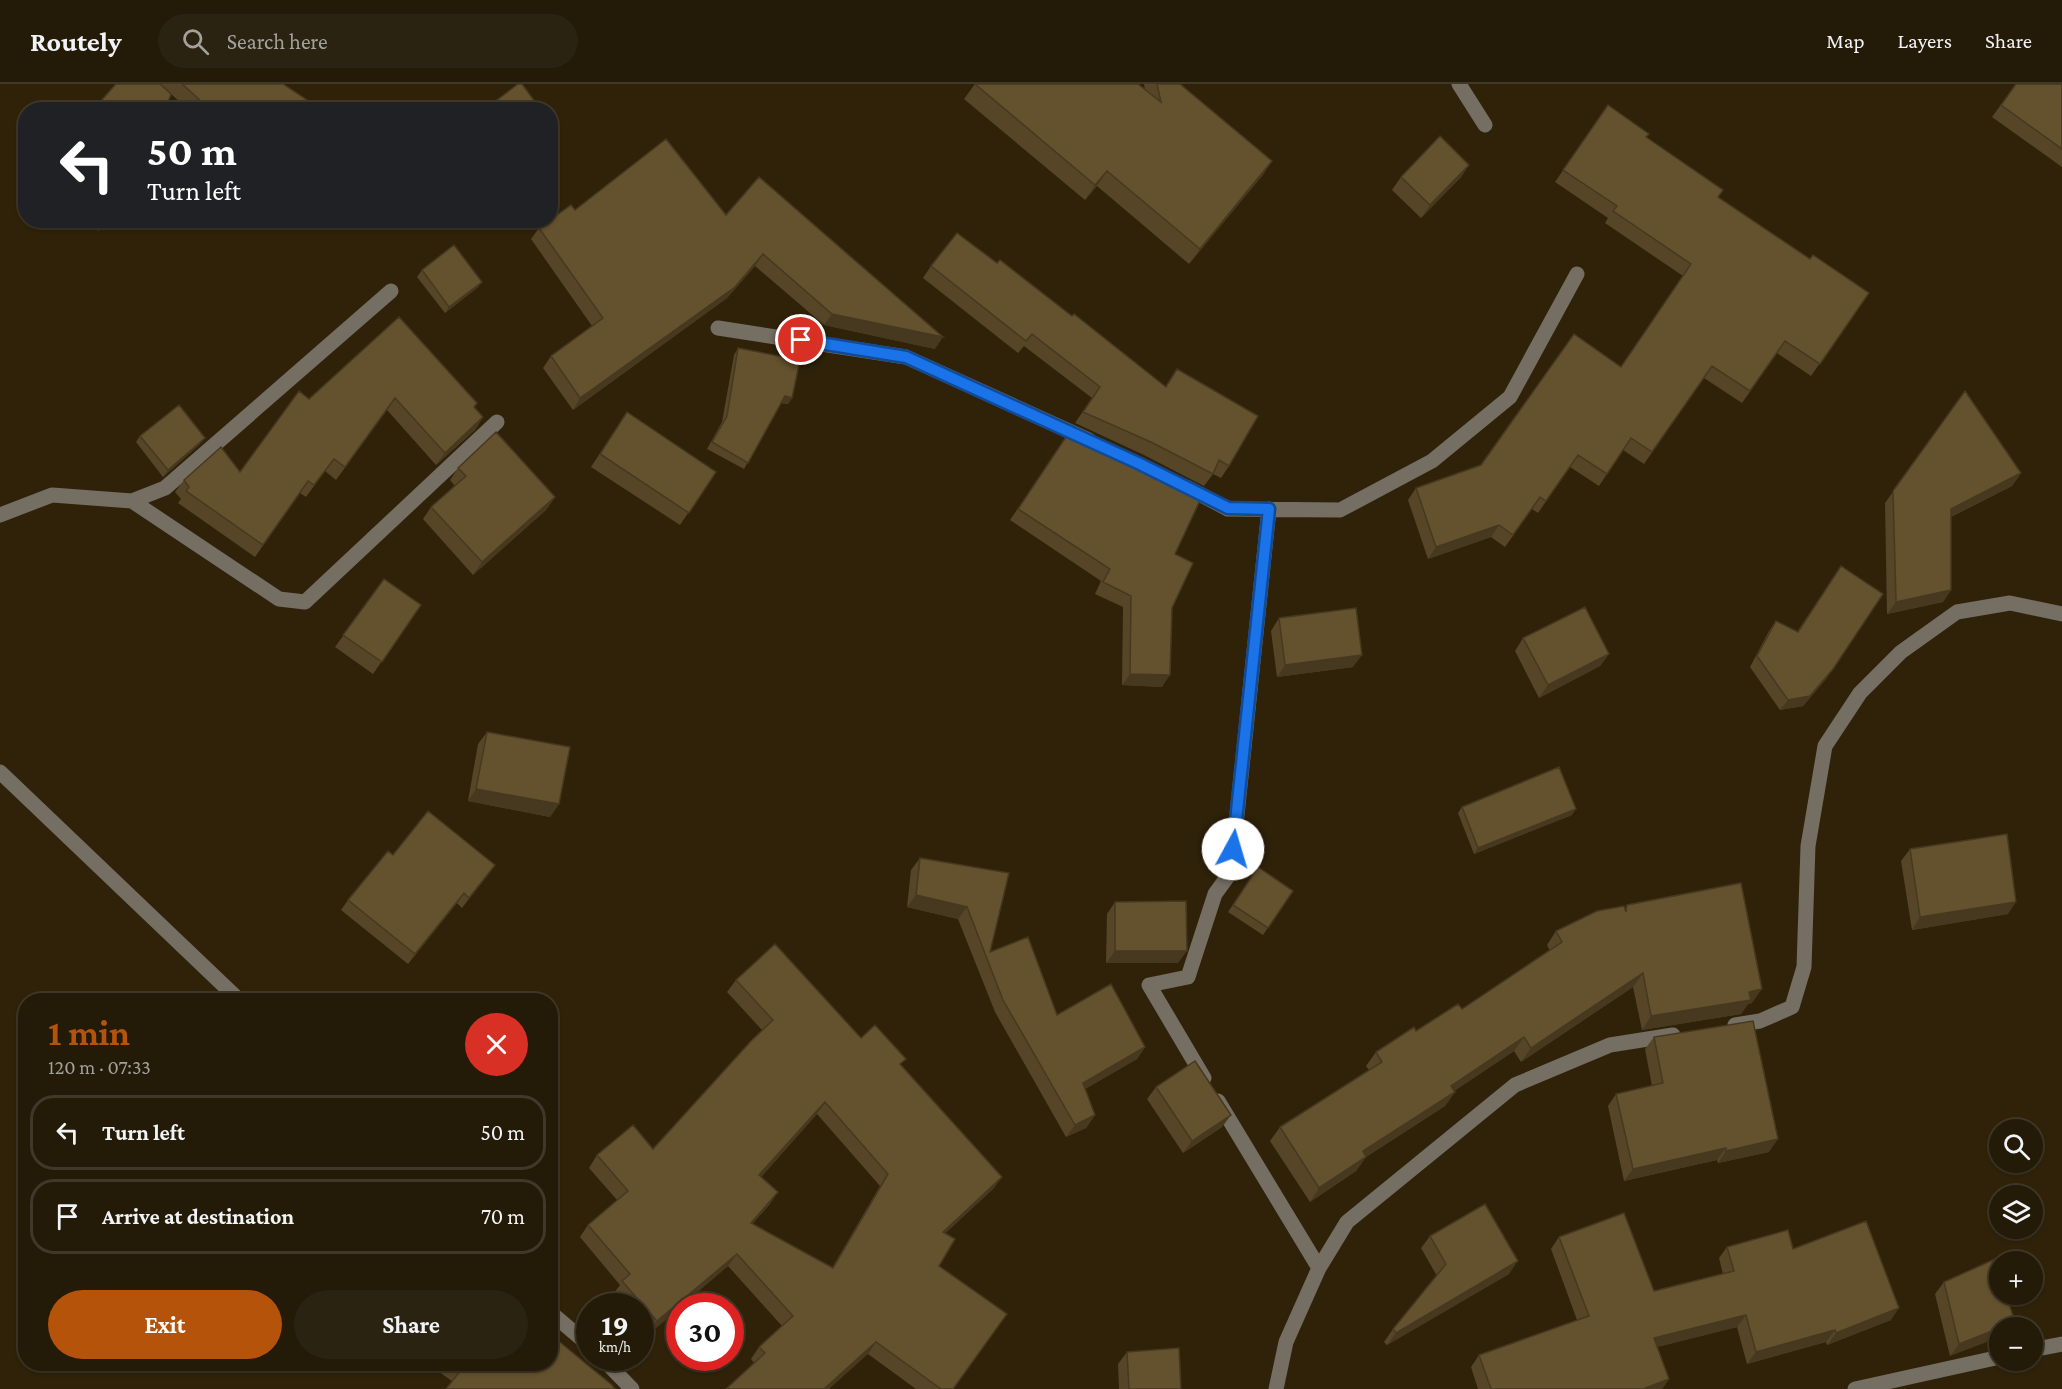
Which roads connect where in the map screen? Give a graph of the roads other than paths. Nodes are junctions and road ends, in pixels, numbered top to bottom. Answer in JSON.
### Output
{"nodes":[{"id":1,"x":1459,"y":84,"type":"edge"},
{"id":2,"x":1485,"y":125,"type":"dead end"},
{"id":3,"x":1577,"y":274,"type":"dead end"},
{"id":4,"x":391,"y":291,"type":"dead end"},
{"id":5,"x":718,"y":328,"type":"dead end"},
{"id":6,"x":497,"y":422,"type":"dead end"},
{"id":7,"x":1097,"y":444,"type":"edge"},
{"id":8,"x":1170,"y":479,"type":"edge"},
{"id":9,"x":132,"y":501,"type":"junction"},
{"id":10,"x":1269,"y":509,"type":"junction"},
{"id":11,"x":0,"y":515,"type":"edge"},
{"id":12,"x":2062,"y":614,"type":"edge"},
{"id":13,"x":0,"y":772,"type":"edge"},
{"id":14,"x":231,"y":993,"type":"edge"},
{"id":15,"x":1725,"y":1027,"type":"edge"},
{"id":16,"x":1690,"y":1032,"type":"edge"},
{"id":17,"x":1319,"y":1268,"type":"junction"},
{"id":18,"x":558,"y":1319,"type":"edge"},
{"id":19,"x":576,"y":1334,"type":"edge"},
{"id":20,"x":2062,"y":1344,"type":"edge"},
{"id":21,"x":2043,"y":1348,"type":"edge"},
{"id":22,"x":1989,"y":1359,"type":"edge"},
{"id":23,"x":615,"y":1371,"type":"edge"},
{"id":24,"x":632,"y":1389,"type":"edge"},
{"id":25,"x":1276,"y":1389,"type":"edge"},
{"id":26,"x":1854,"y":1389,"type":"edge"}],
"edges":[{"from":1,"to":2,"type":"street"},
{"from":3,"to":10,"type":"street"},
{"from":4,"to":9,"type":"street"},
{"from":5,"to":7,"type":"street"},
{"from":6,"to":9,"type":"street"},
{"from":8,"to":10,"type":"street"},
{"from":9,"to":11,"type":"street"},
{"from":10,"to":17,"type":"street"},
{"from":12,"to":15,"type":"street"},
{"from":13,"to":14,"type":"street"},
{"from":16,"to":17,"type":"street"},
{"from":17,"to":25,"type":"street"},
{"from":18,"to":19,"type":"street"},
{"from":20,"to":21,"type":"street"},
{"from":22,"to":26,"type":"street"},
{"from":23,"to":24,"type":"street"}]}
